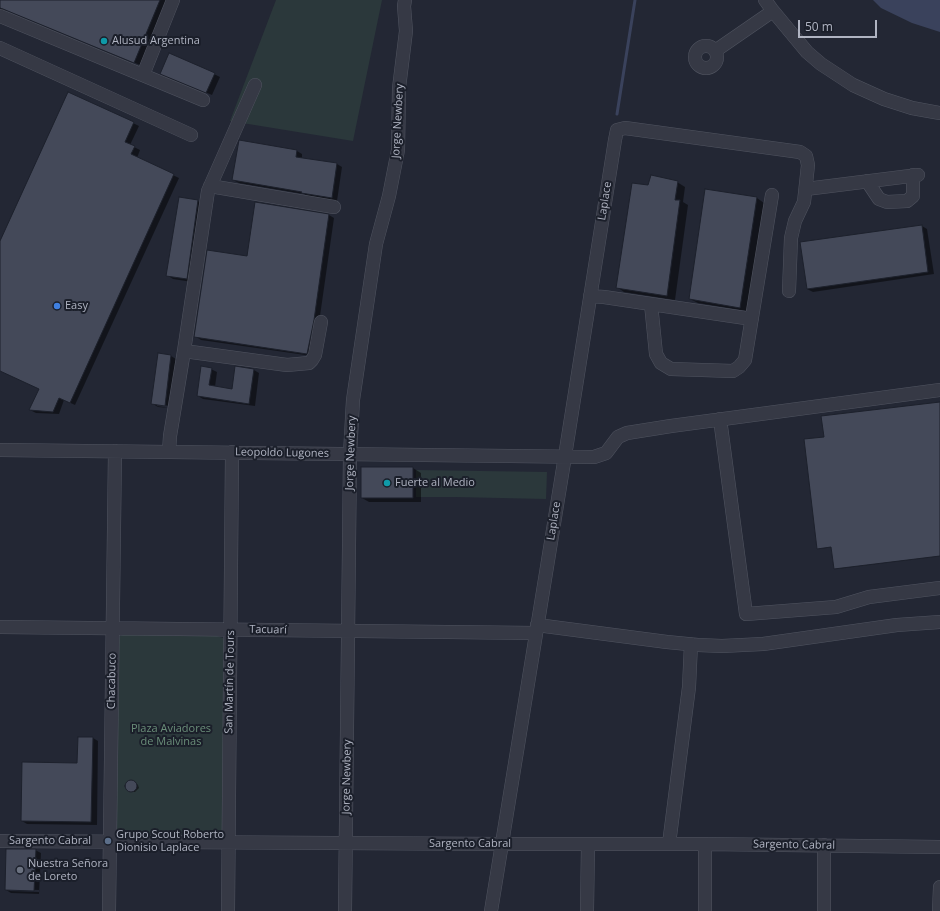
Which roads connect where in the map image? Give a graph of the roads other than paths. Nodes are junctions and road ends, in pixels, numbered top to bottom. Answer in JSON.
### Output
{"nodes":[{"id":1,"x":172,"y":0,"type":"edge"},
{"id":2,"x":405,"y":0,"type":"edge"},
{"id":3,"x":766,"y":0,"type":"edge"},
{"id":4,"x":773,"y":11,"type":"junction"},
{"id":5,"x":0,"y":16,"type":"edge"},
{"id":6,"x":0,"y":48,"type":"edge"},
{"id":7,"x":715,"y":51,"type":"dead end"},
{"id":8,"x":143,"y":75,"type":"junction"},
{"id":9,"x":255,"y":85,"type":"dead end"},
{"id":10,"x":202,"y":100,"type":"dead end"},
{"id":11,"x":940,"y":113,"type":"edge"},
{"id":12,"x":191,"y":135,"type":"dead end"},
{"id":13,"x":867,"y":181,"type":"junction"},
{"id":14,"x":210,"y":186,"type":"junction"},
{"id":15,"x":806,"y":189,"type":"junction"},
{"id":16,"x":772,"y":195,"type":"dead end"},
{"id":17,"x":334,"y":207,"type":"dead end"},
{"id":18,"x":789,"y":291,"type":"dead end"},
{"id":19,"x":590,"y":296,"type":"junction"},
{"id":20,"x":652,"y":304,"type":"junction"},
{"id":21,"x":752,"y":319,"type":"junction"},
{"id":22,"x":321,"y":322,"type":"dead end"},
{"id":23,"x":184,"y":351,"type":"junction"},
{"id":24,"x":940,"y":390,"type":"edge"},
{"id":25,"x":720,"y":419,"type":"junction"},
{"id":26,"x":0,"y":450,"type":"edge"},
{"id":27,"x":114,"y":451,"type":"junction"},
{"id":28,"x":169,"y":452,"type":"junction"},
{"id":29,"x":232,"y":452,"type":"junction"},
{"id":30,"x":350,"y":454,"type":"junction"},
{"id":31,"x":565,"y":456,"type":"junction"},
{"id":32,"x":940,"y":588,"type":"edge"},
{"id":33,"x":940,"y":622,"type":"edge"},
{"id":34,"x":0,"y":627,"type":"edge"},
{"id":35,"x":112,"y":628,"type":"junction"},
{"id":36,"x":537,"y":629,"type":"junction"},
{"id":37,"x":231,"y":630,"type":"junction"},
{"id":38,"x":348,"y":631,"type":"junction"},
{"id":39,"x":691,"y":644,"type":"junction"},
{"id":40,"x":0,"y":841,"type":"edge"},
{"id":41,"x":110,"y":842,"type":"junction"},
{"id":42,"x":228,"y":842,"type":"junction"},
{"id":43,"x":346,"y":843,"type":"junction"},
{"id":44,"x":502,"y":844,"type":"junction"},
{"id":45,"x":588,"y":844,"type":"junction"},
{"id":46,"x":669,"y":844,"type":"junction"},
{"id":47,"x":705,"y":844,"type":"junction"},
{"id":48,"x":824,"y":845,"type":"junction"},
{"id":49,"x":940,"y":847,"type":"edge"},
{"id":50,"x":940,"y":887,"type":"edge"},
{"id":51,"x":109,"y":911,"type":"edge"},
{"id":52,"x":228,"y":911,"type":"edge"},
{"id":53,"x":345,"y":911,"type":"edge"},
{"id":54,"x":491,"y":911,"type":"edge"},
{"id":55,"x":587,"y":911,"type":"edge"},
{"id":56,"x":705,"y":911,"type":"edge"},
{"id":57,"x":824,"y":911,"type":"edge"},
{"id":58,"x":939,"y":911,"type":"edge"}],
"edges":[{"from":1,"to":8,"type":"street"},
{"from":2,"to":30,"type":"street","name":"Jorge Newbery"},
{"from":3,"to":4,"type":"street"},
{"from":4,"to":7,"type":"street"},
{"from":4,"to":11,"type":"street"},
{"from":5,"to":8,"type":"street"},
{"from":6,"to":12,"type":"street"},
{"from":8,"to":10,"type":"street"},
{"from":9,"to":14,"type":"street"},
{"from":13,"to":13,"type":"street"},
{"from":13,"to":15,"type":"street"},
{"from":14,"to":17,"type":"street"},
{"from":14,"to":23,"type":"street"},
{"from":15,"to":18,"type":"street"},
{"from":15,"to":19,"type":"street","name":"Laplace"},
{"from":16,"to":21,"type":"street"},
{"from":19,"to":20,"type":"street"},
{"from":19,"to":31,"type":"street","name":"Laplace"},
{"from":20,"to":21,"type":"street"},
{"from":20,"to":21,"type":"street"},
{"from":22,"to":23,"type":"street"},
{"from":23,"to":28,"type":"street"},
{"from":24,"to":25,"type":"street","name":"Leopoldo Lugones"},
{"from":25,"to":31,"type":"street","name":"Leopoldo Lugones"},
{"from":25,"to":32,"type":"street"},
{"from":26,"to":27,"type":"street","name":"Leopoldo Lugones"},
{"from":27,"to":28,"type":"street","name":"Leopoldo Lugones"},
{"from":27,"to":35,"type":"street","name":"Chacabuco"},
{"from":28,"to":29,"type":"street","name":"Leopoldo Lugones"},
{"from":29,"to":30,"type":"street","name":"Leopoldo Lugones"},
{"from":29,"to":37,"type":"street","name":"San Martín de Tours"},
{"from":30,"to":31,"type":"street","name":"Leopoldo Lugones"},
{"from":30,"to":38,"type":"street","name":"Jorge Newbery"},
{"from":31,"to":36,"type":"street","name":"Laplace"},
{"from":33,"to":39,"type":"street","name":"Tacuarí"},
{"from":34,"to":35,"type":"street","name":"Tacuarí"},
{"from":35,"to":37,"type":"street","name":"Tacuarí"},
{"from":35,"to":41,"type":"street","name":"Chacabuco"},
{"from":36,"to":38,"type":"street","name":"Tacuarí"},
{"from":36,"to":39,"type":"street","name":"Tacuarí"},
{"from":36,"to":44,"type":"street","name":"Laplace"},
{"from":37,"to":38,"type":"street","name":"Tacuarí"},
{"from":37,"to":42,"type":"street","name":"San Martín de Tours"},
{"from":38,"to":43,"type":"street","name":"Jorge Newbery"},
{"from":39,"to":46,"type":"street"},
{"from":40,"to":41,"type":"street","name":"Sargento Cabral"},
{"from":41,"to":42,"type":"street","name":"Sargento Cabral"},
{"from":41,"to":51,"type":"street","name":"Chacabuco"},
{"from":42,"to":43,"type":"street","name":"Sargento Cabral"},
{"from":42,"to":52,"type":"street","name":"San Martín de Tours"},
{"from":43,"to":44,"type":"street","name":"Sargento Cabral"},
{"from":43,"to":53,"type":"street","name":"Jorge Newbery"},
{"from":44,"to":45,"type":"street","name":"Sargento Cabral"},
{"from":44,"to":54,"type":"street","name":"Laplace"},
{"from":45,"to":46,"type":"street","name":"Sargento Cabral"},
{"from":45,"to":55,"type":"street"},
{"from":46,"to":47,"type":"street","name":"Sargento Cabral"},
{"from":47,"to":48,"type":"street","name":"Sargento Cabral"},
{"from":47,"to":56,"type":"street"},
{"from":48,"to":49,"type":"street","name":"Sargento Cabral"},
{"from":48,"to":57,"type":"street"},
{"from":50,"to":58,"type":"street"}]}
